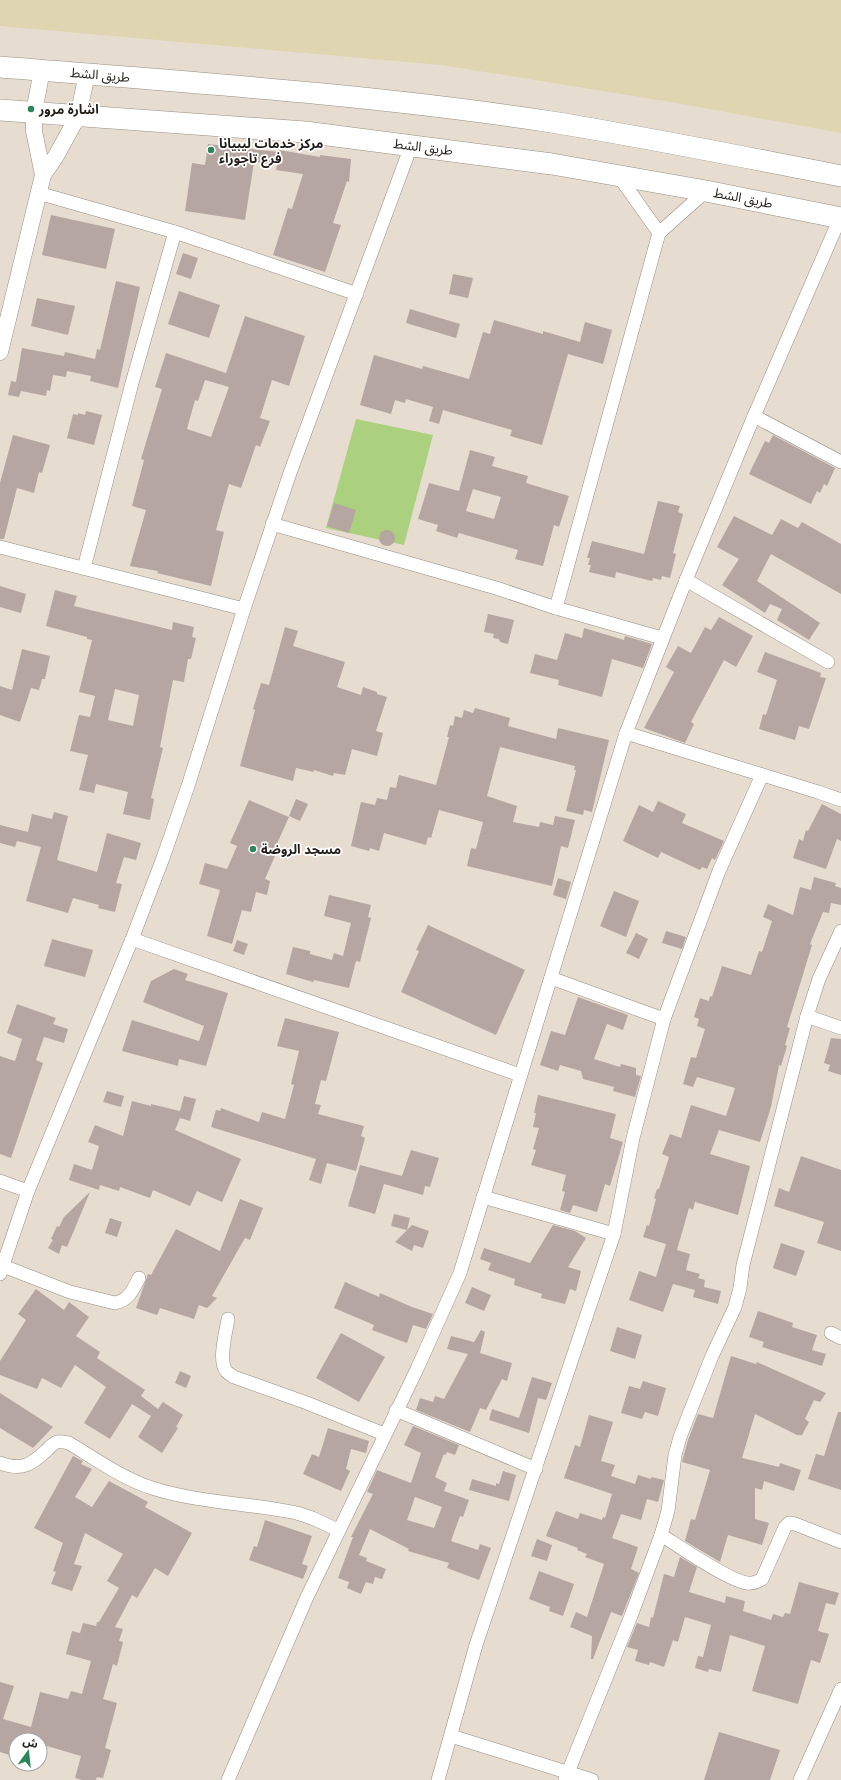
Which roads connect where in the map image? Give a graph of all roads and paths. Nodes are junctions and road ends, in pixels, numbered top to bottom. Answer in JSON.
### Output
{"nodes":[{"id":1,"x":0,"y":67,"type":"edge"},
{"id":2,"x":42,"y":70,"type":"junction"},
{"id":3,"x":87,"y":74,"type":"junction"},
{"id":4,"x":0,"y":110,"type":"edge"},
{"id":5,"x":34,"y":112,"type":"junction"},
{"id":6,"x":78,"y":116,"type":"junction"},
{"id":7,"x":411,"y":146,"type":"junction"},
{"id":8,"x":43,"y":175,"type":"junction"},
{"id":9,"x":618,"y":175,"type":"junction"},
{"id":10,"x":841,"y":176,"type":"edge"},
{"id":11,"x":706,"y":191,"type":"junction"},
{"id":12,"x":38,"y":193,"type":"junction"},
{"id":13,"x":841,"y":218,"type":"edge"},
{"id":14,"x":174,"y":232,"type":"junction"},
{"id":15,"x":659,"y":234,"type":"junction"},
{"id":16,"x":357,"y":294,"type":"junction"},
{"id":17,"x":0,"y":352,"type":"edge"},
{"id":18,"x":754,"y":416,"type":"junction"},
{"id":19,"x":841,"y":462,"type":"edge"},
{"id":20,"x":272,"y":524,"type":"junction"},
{"id":21,"x":0,"y":546,"type":"edge"},
{"id":22,"x":84,"y":568,"type":"junction"},
{"id":23,"x":686,"y":580,"type":"junction"},
{"id":24,"x":556,"y":608,"type":"junction"},
{"id":25,"x":244,"y":609,"type":"junction"},
{"id":26,"x":662,"y":638,"type":"junction"},
{"id":27,"x":828,"y":662,"type":"dead end"},
{"id":28,"x":626,"y":733,"type":"junction"},
{"id":29,"x":762,"y":775,"type":"junction"},
{"id":30,"x":841,"y":800,"type":"edge"},
{"id":31,"x":841,"y":931,"type":"edge"},
{"id":32,"x":132,"y":939,"type":"junction"},
{"id":33,"x":551,"y":978,"type":"junction"},
{"id":34,"x":807,"y":1016,"type":"junction"},
{"id":35,"x":664,"y":1019,"type":"junction"},
{"id":36,"x":841,"y":1028,"type":"edge"},
{"id":37,"x":520,"y":1075,"type":"junction"},
{"id":38,"x":0,"y":1181,"type":"edge"},
{"id":39,"x":28,"y":1191,"type":"junction"},
{"id":40,"x":483,"y":1197,"type":"junction"},
{"id":41,"x":614,"y":1234,"type":"junction"},
{"id":42,"x":1,"y":1270,"type":"edge"},
{"id":43,"x":139,"y":1278,"type":"dead end"},
{"id":44,"x":228,"y":1319,"type":"dead end"},
{"id":45,"x":396,"y":1410,"type":"junction"},
{"id":46,"x":384,"y":1434,"type":"junction"},
{"id":47,"x":0,"y":1463,"type":"edge"},
{"id":48,"x":536,"y":1469,"type":"junction"},
{"id":49,"x":338,"y":1530,"type":"junction"},
{"id":50,"x":661,"y":1535,"type":"junction"},
{"id":51,"x":841,"y":1542,"type":"edge"},
{"id":52,"x":841,"y":1689,"type":"edge"},
{"id":53,"x":451,"y":1736,"type":"junction"},
{"id":54,"x":566,"y":1776,"type":"edge"},
{"id":55,"x":228,"y":1780,"type":"edge"},
{"id":56,"x":438,"y":1780,"type":"edge"},
{"id":57,"x":592,"y":1780,"type":"edge"},
{"id":58,"x":800,"y":1780,"type":"edge"}],
"edges":[{"from":1,"to":2,"type":"highway","name":"طريق الشط"},
{"from":2,"to":3,"type":"highway","name":"طريق الشط"},
{"from":2,"to":5,"type":"street"},
{"from":3,"to":6,"type":"street"},
{"from":3,"to":10,"type":"highway","name":"طريق الشط"},
{"from":4,"to":5,"type":"highway","name":"طريق الشط"},
{"from":5,"to":6,"type":"highway","name":"طريق الشط"},
{"from":5,"to":8,"type":"street"},
{"from":6,"to":7,"type":"highway","name":"طريق الشط"},
{"from":6,"to":8,"type":"street"},
{"from":7,"to":9,"type":"highway","name":"طريق الشط"},
{"from":7,"to":16,"type":"street"},
{"from":8,"to":12,"type":"street"},
{"from":9,"to":11,"type":"highway","name":"طريق الشط"},
{"from":9,"to":15,"type":"street"},
{"from":11,"to":13,"type":"highway","name":"طريق الشط"},
{"from":11,"to":15,"type":"street"},
{"from":12,"to":14,"type":"street"},
{"from":12,"to":17,"type":"street"},
{"from":13,"to":18,"type":"street"},
{"from":14,"to":16,"type":"street"},
{"from":14,"to":22,"type":"street"},
{"from":15,"to":24,"type":"street"},
{"from":16,"to":20,"type":"street"},
{"from":18,"to":19,"type":"street"},
{"from":18,"to":23,"type":"street"},
{"from":20,"to":24,"type":"street"},
{"from":20,"to":25,"type":"street"},
{"from":21,"to":22,"type":"street"},
{"from":22,"to":25,"type":"street"},
{"from":23,"to":26,"type":"street"},
{"from":23,"to":27,"type":"street"},
{"from":24,"to":26,"type":"street"},
{"from":25,"to":32,"type":"street"},
{"from":26,"to":28,"type":"street"},
{"from":28,"to":29,"type":"street"},
{"from":28,"to":33,"type":"street"},
{"from":29,"to":30,"type":"street"},
{"from":29,"to":35,"type":"street"},
{"from":31,"to":34,"type":"street"},
{"from":32,"to":37,"type":"street"},
{"from":32,"to":39,"type":"street"},
{"from":33,"to":35,"type":"street"},
{"from":33,"to":37,"type":"street"},
{"from":34,"to":36,"type":"street"},
{"from":34,"to":50,"type":"street"},
{"from":35,"to":41,"type":"street"},
{"from":37,"to":40,"type":"street"},
{"from":38,"to":39,"type":"street"},
{"from":39,"to":42,"type":"street"},
{"from":40,"to":41,"type":"street"},
{"from":40,"to":45,"type":"street"},
{"from":41,"to":48,"type":"street"},
{"from":42,"to":43,"type":"street"},
{"from":44,"to":46,"type":"street"},
{"from":45,"to":46,"type":"street"},
{"from":45,"to":48,"type":"street"},
{"from":46,"to":49,"type":"street"},
{"from":47,"to":49,"type":"street"},
{"from":48,"to":53,"type":"street"},
{"from":49,"to":55,"type":"street"},
{"from":50,"to":51,"type":"street"},
{"from":50,"to":54,"type":"street"},
{"from":52,"to":58,"type":"street"},
{"from":53,"to":54,"type":"street"},
{"from":53,"to":56,"type":"street"},
{"from":54,"to":57,"type":"street"}]}
